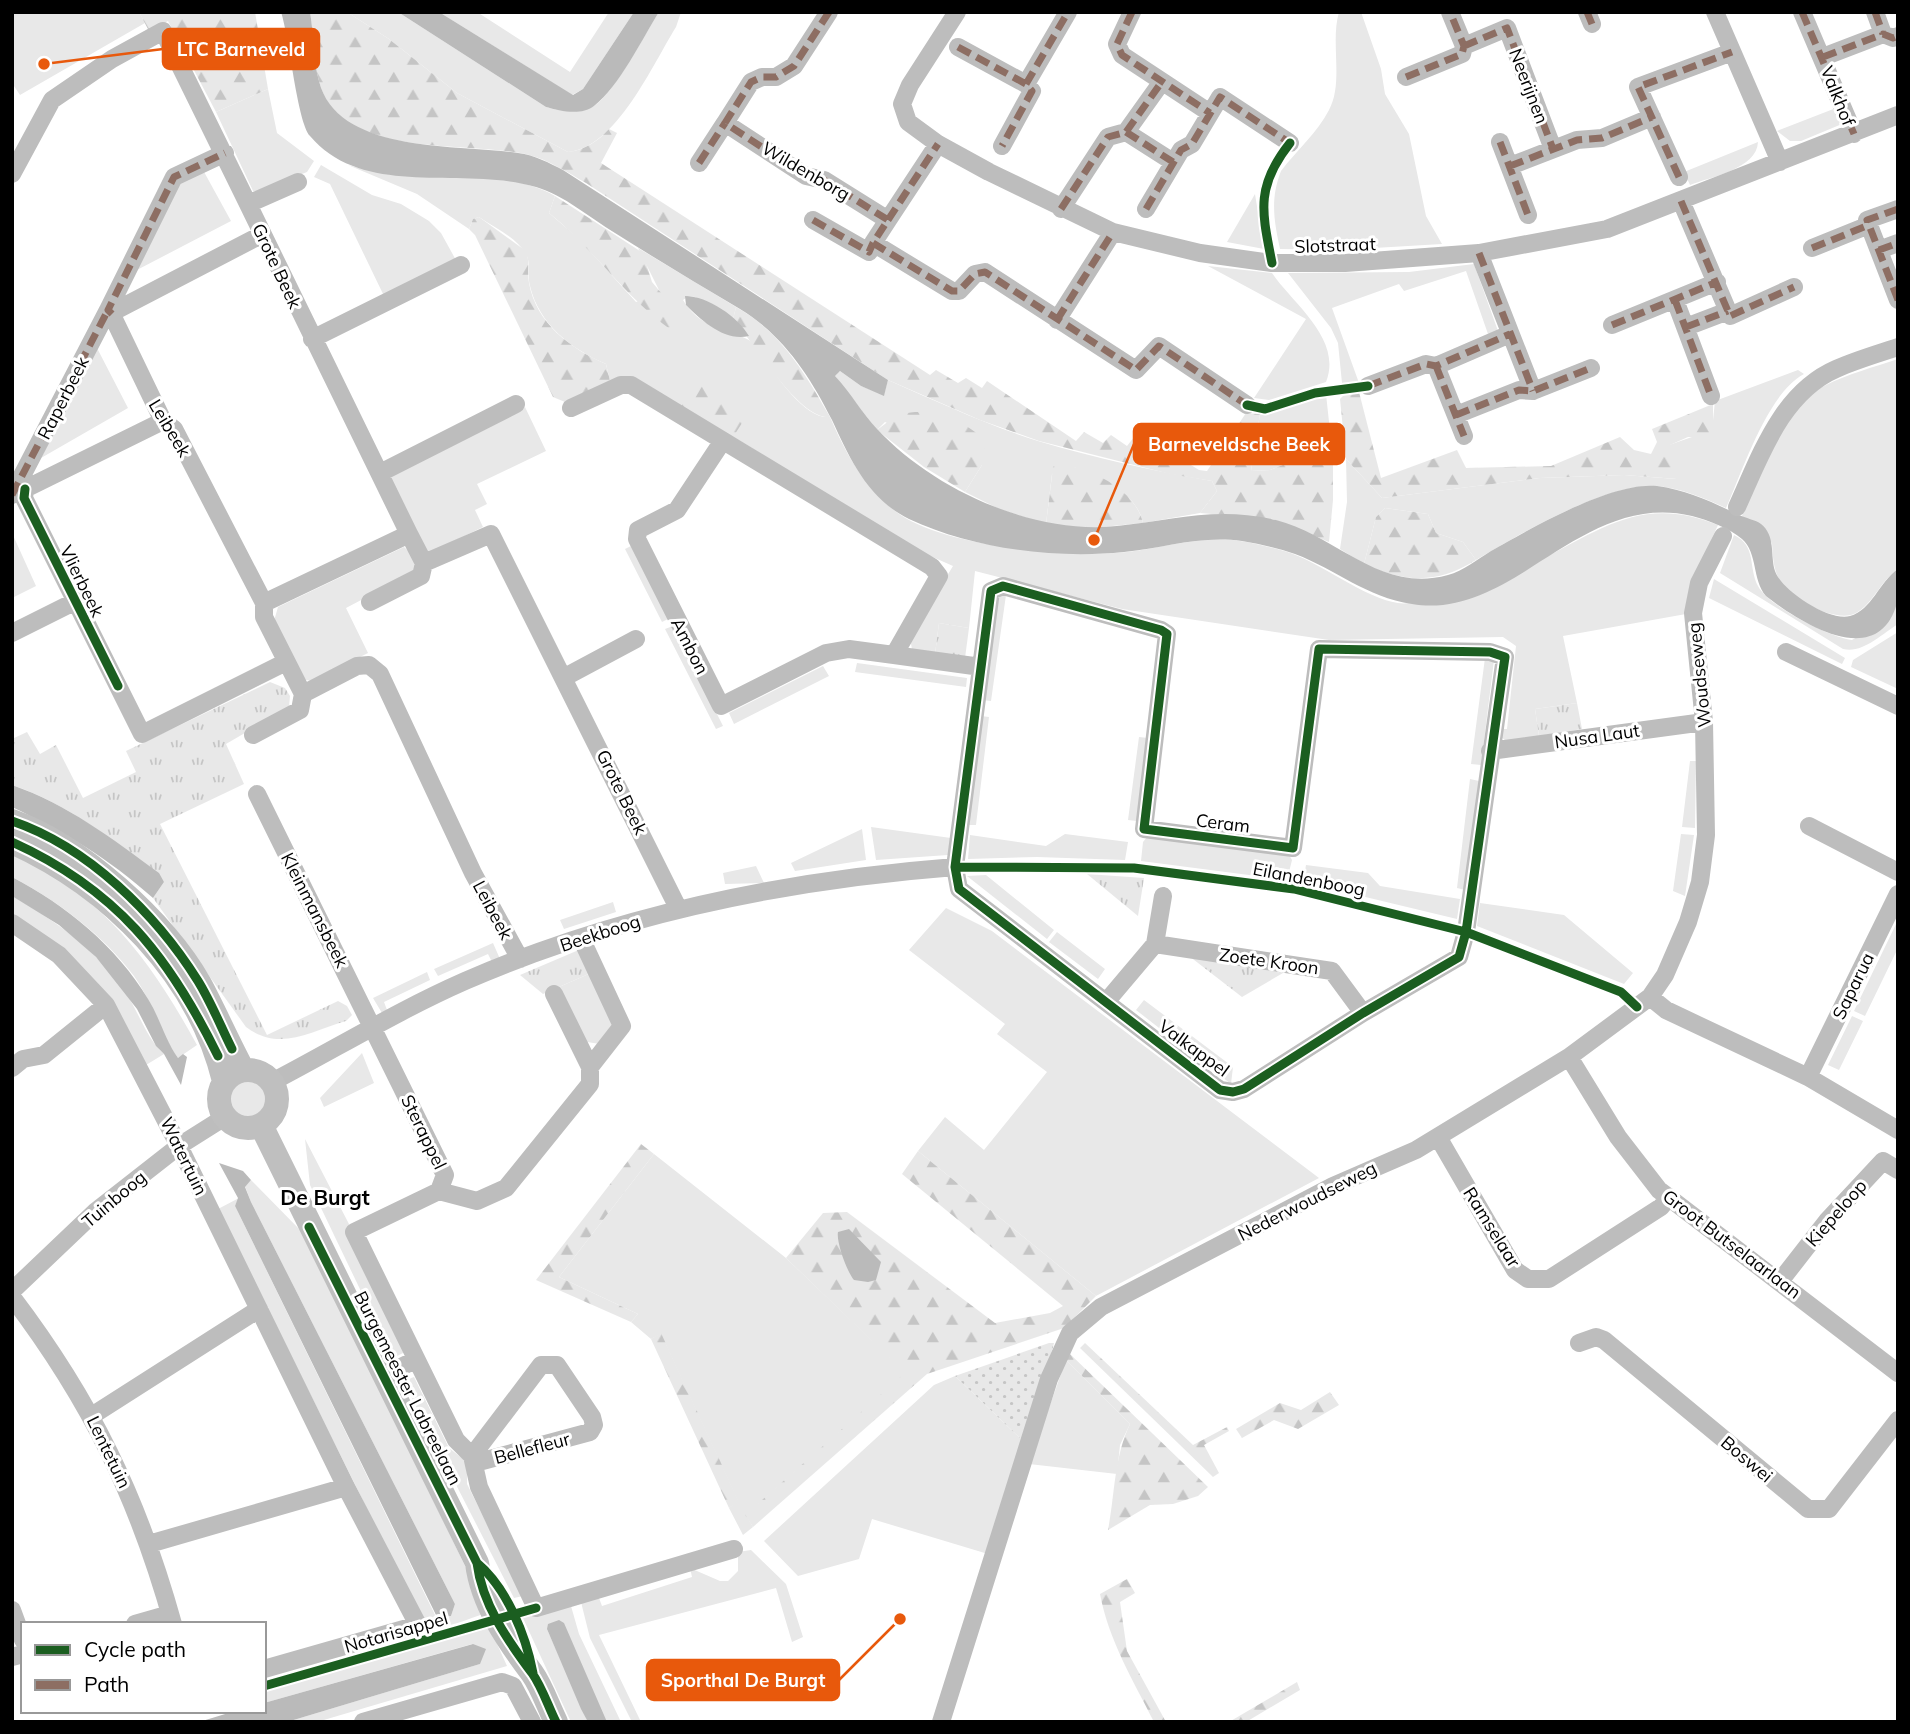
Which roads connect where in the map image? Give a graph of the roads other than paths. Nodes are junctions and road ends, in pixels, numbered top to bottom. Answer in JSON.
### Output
{"nodes":[{"id":1,"x":829,"y":12,"type":"edge"},
{"id":2,"x":957,"y":12,"type":"edge"},
{"id":3,"x":1068,"y":12,"type":"edge"},
{"id":4,"x":1132,"y":12,"type":"edge"},
{"id":5,"x":1450,"y":12,"type":"edge"},
{"id":6,"x":1715,"y":12,"type":"edge"},
{"id":7,"x":1802,"y":12,"type":"edge"},
{"id":8,"x":1875,"y":12,"type":"edge"},
{"id":9,"x":1890,"y":35,"type":"edge"},
{"id":10,"x":1464,"y":46,"type":"junction"},
{"id":11,"x":958,"y":47,"type":"dead end"},
{"id":12,"x":1732,"y":52,"type":"junction"},
{"id":13,"x":1823,"y":57,"type":"junction"},
{"id":14,"x":1406,"y":77,"type":"dead end"},
{"id":15,"x":1161,"y":83,"type":"junction"},
{"id":16,"x":1026,"y":84,"type":"junction"},
{"id":17,"x":1210,"y":113,"type":"junction"},
{"id":18,"x":1898,"y":115,"type":"edge"},
{"id":19,"x":1652,"y":117,"type":"junction"},
{"id":20,"x":724,"y":122,"type":"junction"},
{"id":21,"x":1126,"y":132,"type":"junction"},
{"id":22,"x":1854,"y":134,"type":"junction"},
{"id":23,"x":1500,"y":142,"type":"dead end"},
{"id":24,"x":1290,"y":143,"type":"dead end"},
{"id":25,"x":938,"y":144,"type":"junction"},
{"id":26,"x":1002,"y":146,"type":"dead end"},
{"id":27,"x":1553,"y":149,"type":"junction"},
{"id":28,"x":225,"y":153,"type":"junction"},
{"id":29,"x":1173,"y":162,"type":"junction"},
{"id":30,"x":1780,"y":162,"type":"junction"},
{"id":31,"x":699,"y":163,"type":"dead end"},
{"id":32,"x":1510,"y":166,"type":"junction"},
{"id":33,"x":12,"y":174,"type":"edge"},
{"id":34,"x":1679,"y":177,"type":"dead end"},
{"id":35,"x":298,"y":182,"type":"dead end"},
{"id":36,"x":1681,"y":201,"type":"junction"},
{"id":37,"x":248,"y":204,"type":"junction"},
{"id":38,"x":1061,"y":209,"type":"junction"},
{"id":39,"x":1146,"y":209,"type":"dead end"},
{"id":40,"x":1898,"y":209,"type":"edge"},
{"id":41,"x":1528,"y":215,"type":"dead end"},
{"id":42,"x":813,"y":220,"type":"dead end"},
{"id":43,"x":888,"y":220,"type":"junction"},
{"id":44,"x":1869,"y":225,"type":"junction"},
{"id":45,"x":1113,"y":232,"type":"junction"},
{"id":46,"x":261,"y":235,"type":"junction"},
{"id":47,"x":873,"y":243,"type":"junction"},
{"id":48,"x":1898,"y":243,"type":"edge"},
{"id":49,"x":1812,"y":248,"type":"dead end"},
{"id":50,"x":1879,"y":250,"type":"junction"},
{"id":51,"x":1479,"y":253,"type":"junction"},
{"id":52,"x":461,"y":265,"type":"dead end"},
{"id":53,"x":1717,"y":282,"type":"junction"},
{"id":54,"x":1794,"y":287,"type":"dead end"},
{"id":55,"x":1675,"y":300,"type":"junction"},
{"id":56,"x":1898,"y":300,"type":"edge"},
{"id":57,"x":1728,"y":311,"type":"junction"},
{"id":58,"x":110,"y":312,"type":"junction"},
{"id":59,"x":1057,"y":320,"type":"junction"},
{"id":60,"x":1612,"y":325,"type":"dead end"},
{"id":61,"x":1686,"y":327,"type":"junction"},
{"id":62,"x":1510,"y":334,"type":"junction"},
{"id":63,"x":312,"y":339,"type":"junction"},
{"id":64,"x":1898,"y":346,"type":"edge"},
{"id":65,"x":1436,"y":366,"type":"junction"},
{"id":66,"x":1591,"y":368,"type":"dead end"},
{"id":67,"x":1368,"y":386,"type":"dead end"},
{"id":68,"x":1533,"y":391,"type":"junction"},
{"id":69,"x":1711,"y":396,"type":"dead end"},
{"id":70,"x":516,"y":404,"type":"dead end"},
{"id":71,"x":1247,"y":405,"type":"dead end"},
{"id":72,"x":570,"y":408,"type":"dead end"},
{"id":73,"x":1456,"y":415,"type":"junction"},
{"id":74,"x":163,"y":421,"type":"junction"},
{"id":75,"x":1464,"y":436,"type":"dead end"},
{"id":76,"x":722,"y":442,"type":"junction"},
{"id":77,"x":380,"y":473,"type":"junction"},
{"id":78,"x":17,"y":488,"type":"edge"},
{"id":79,"x":1737,"y":508,"type":"dead end"},
{"id":80,"x":409,"y":534,"type":"junction"},
{"id":81,"x":1723,"y":536,"type":"dead end"},
{"id":82,"x":424,"y":563,"type":"junction"},
{"id":83,"x":74,"y":602,"type":"junction"},
{"id":84,"x":370,"y":602,"type":"dead end"},
{"id":85,"x":264,"y":603,"type":"junction"},
{"id":86,"x":12,"y":633,"type":"edge"},
{"id":87,"x":636,"y":639,"type":"dead end"},
{"id":88,"x":1787,"y":652,"type":"dead end"},
{"id":89,"x":894,"y":655,"type":"junction"},
{"id":90,"x":286,"y":662,"type":"junction"},
{"id":91,"x":981,"y":667,"type":"junction"},
{"id":92,"x":565,"y":677,"type":"junction"},
{"id":93,"x":303,"y":694,"type":"junction"},
{"id":94,"x":1898,"y":706,"type":"edge"},
{"id":95,"x":1704,"y":722,"type":"junction"},
{"id":96,"x":253,"y":735,"type":"dead end"},
{"id":97,"x":1489,"y":751,"type":"junction"},
{"id":98,"x":257,"y":794,"type":"dead end"},
{"id":99,"x":12,"y":821,"type":"edge"},
{"id":100,"x":1809,"y":825,"type":"dead end"},
{"id":101,"x":12,"y":842,"type":"edge"},
{"id":102,"x":955,"y":867,"type":"junction"},
{"id":103,"x":1898,"y":872,"type":"edge"},
{"id":104,"x":1898,"y":894,"type":"edge"},
{"id":105,"x":1163,"y":896,"type":"dead end"},
{"id":106,"x":678,"y":908,"type":"junction"},
{"id":107,"x":12,"y":923,"type":"edge"},
{"id":108,"x":1466,"y":932,"type":"joint"},
{"id":109,"x":581,"y":938,"type":"junction"},
{"id":110,"x":1155,"y":944,"type":"junction"},
{"id":111,"x":520,"y":959,"type":"junction"},
{"id":112,"x":554,"y":994,"type":"dead end"},
{"id":113,"x":1650,"y":997,"type":"junction"},
{"id":114,"x":1106,"y":1002,"type":"junction"},
{"id":115,"x":106,"y":1005,"type":"junction"},
{"id":116,"x":1363,"y":1013,"type":"junction"},
{"id":117,"x":372,"y":1027,"type":"junction"},
{"id":118,"x":1569,"y":1057,"type":"junction"},
{"id":119,"x":590,"y":1067,"type":"junction"},
{"id":120,"x":12,"y":1068,"type":"edge"},
{"id":121,"x":234,"y":1075,"type":"junction"},
{"id":122,"x":1808,"y":1077,"type":"junction"},
{"id":123,"x":272,"y":1082,"type":"junction"},
{"id":124,"x":225,"y":1117,"type":"junction"},
{"id":125,"x":261,"y":1125,"type":"junction"},
{"id":126,"x":1898,"y":1130,"type":"edge"},
{"id":127,"x":1438,"y":1137,"type":"junction"},
{"id":128,"x":179,"y":1146,"type":"junction"},
{"id":129,"x":1898,"y":1170,"type":"edge"},
{"id":130,"x":439,"y":1191,"type":"junction"},
{"id":131,"x":1670,"y":1197,"type":"junction"},
{"id":132,"x":1781,"y":1280,"type":"junction"},
{"id":133,"x":12,"y":1291,"type":"edge"},
{"id":134,"x":12,"y":1297,"type":"edge"},
{"id":135,"x":259,"y":1310,"type":"junction"},
{"id":136,"x":1579,"y":1343,"type":"dead end"},
{"id":137,"x":415,"y":1360,"type":"junction"},
{"id":138,"x":1898,"y":1373,"type":"edge"},
{"id":139,"x":385,"y":1375,"type":"junction"},
{"id":140,"x":93,"y":1415,"type":"junction"},
{"id":141,"x":1898,"y":1420,"type":"edge"},
{"id":142,"x":473,"y":1460,"type":"junction"},
{"id":143,"x":346,"y":1487,"type":"junction"},
{"id":144,"x":149,"y":1544,"type":"junction"},
{"id":145,"x":734,"y":1549,"type":"dead end"},
{"id":146,"x":12,"y":1610,"type":"edge"},
{"id":147,"x":171,"y":1619,"type":"edge"},
{"id":148,"x":149,"y":1622,"type":"edge"},
{"id":149,"x":21,"y":1635,"type":"edge"},
{"id":150,"x":266,"y":1668,"type":"edge"},
{"id":151,"x":363,"y":1722,"type":"edge"},
{"id":152,"x":532,"y":1722,"type":"edge"},
{"id":153,"x":556,"y":1722,"type":"edge"},
{"id":154,"x":942,"y":1722,"type":"edge"}],
"edges":[{"from":1,"to":20,"type":"street"},
{"from":2,"to":25,"type":"street","name":"Slotstraat"},
{"from":3,"to":16,"type":"street"},
{"from":4,"to":15,"type":"street"},
{"from":5,"to":10,"type":"street"},
{"from":6,"to":12,"type":"street"},
{"from":7,"to":13,"type":"street","name":"Valkhof"},
{"from":8,"to":9,"type":"street","name":"Valkhof"},
{"from":9,"to":13,"type":"street","name":"Valkhof"},
{"from":10,"to":14,"type":"street","name":"Neerijnen"},
{"from":10,"to":27,"type":"street","name":"Neerijnen"},
{"from":11,"to":16,"type":"street"},
{"from":12,"to":19,"type":"street"},
{"from":12,"to":30,"type":"street"},
{"from":13,"to":22,"type":"street","name":"Valkhof"},
{"from":15,"to":17,"type":"street"},
{"from":15,"to":21,"type":"street"},
{"from":16,"to":26,"type":"street"},
{"from":17,"to":24,"type":"street"},
{"from":17,"to":29,"type":"street"},
{"from":18,"to":22,"type":"street","name":"Slotstraat"},
{"from":19,"to":27,"type":"street"},
{"from":19,"to":34,"type":"street"},
{"from":20,"to":31,"type":"street"},
{"from":20,"to":43,"type":"street","name":"Wildenborg"},
{"from":21,"to":29,"type":"street"},
{"from":21,"to":38,"type":"street"},
{"from":22,"to":30,"type":"street","name":"Slotstraat"},
{"from":23,"to":32,"type":"street"},
{"from":25,"to":38,"type":"street","name":"Slotstraat"},
{"from":25,"to":43,"type":"street"},
{"from":27,"to":32,"type":"street"},
{"from":28,"to":33,"type":"street"},
{"from":28,"to":37,"type":"street"},
{"from":28,"to":58,"type":"street","name":"Raperbeek"},
{"from":29,"to":39,"type":"street"},
{"from":30,"to":36,"type":"street","name":"Slotstraat"},
{"from":32,"to":41,"type":"street"},
{"from":35,"to":37,"type":"street","name":"Grote Beek"},
{"from":36,"to":51,"type":"street","name":"Slotstraat"},
{"from":36,"to":53,"type":"street"},
{"from":37,"to":46,"type":"street","name":"Grote Beek"},
{"from":38,"to":45,"type":"street","name":"Slotstraat"},
{"from":40,"to":44,"type":"street"},
{"from":42,"to":47,"type":"street"},
{"from":43,"to":47,"type":"street"},
{"from":44,"to":49,"type":"street"},
{"from":44,"to":50,"type":"street"},
{"from":45,"to":51,"type":"street","name":"Slotstraat"},
{"from":45,"to":59,"type":"street"},
{"from":46,"to":58,"type":"street"},
{"from":46,"to":63,"type":"street","name":"Grote Beek"},
{"from":47,"to":59,"type":"street"},
{"from":48,"to":50,"type":"street"},
{"from":50,"to":56,"type":"street"},
{"from":51,"to":62,"type":"street"},
{"from":52,"to":63,"type":"street"},
{"from":53,"to":55,"type":"street"},
{"from":53,"to":57,"type":"street"},
{"from":54,"to":57,"type":"street"},
{"from":55,"to":60,"type":"street"},
{"from":55,"to":61,"type":"street"},
{"from":57,"to":61,"type":"street"},
{"from":58,"to":74,"type":"street","name":"Leibeek"},
{"from":58,"to":78,"type":"street","name":"Raperbeek"},
{"from":59,"to":71,"type":"street"},
{"from":61,"to":69,"type":"street"},
{"from":62,"to":65,"type":"street"},
{"from":62,"to":68,"type":"street"},
{"from":63,"to":77,"type":"street","name":"Grote Beek"},
{"from":64,"to":79,"type":"street"},
{"from":65,"to":67,"type":"street"},
{"from":65,"to":73,"type":"street"},
{"from":66,"to":68,"type":"street"},
{"from":68,"to":73,"type":"street"},
{"from":70,"to":77,"type":"street"},
{"from":72,"to":76,"type":"street"},
{"from":73,"to":75,"type":"street"},
{"from":74,"to":78,"type":"street"},
{"from":74,"to":85,"type":"street","name":"Leibeek"},
{"from":76,"to":89,"type":"street"},
{"from":76,"to":89,"type":"street","name":"Ambon"},
{"from":77,"to":80,"type":"street","name":"Grote Beek"},
{"from":78,"to":83,"type":"street","name":"Vlierbeek"},
{"from":80,"to":82,"type":"street","name":"Grote Beek"},
{"from":80,"to":85,"type":"street"},
{"from":81,"to":95,"type":"street","name":"Woudseweg"},
{"from":82,"to":84,"type":"street","name":"Grote Beek"},
{"from":82,"to":92,"type":"street","name":"Grote Beek"},
{"from":83,"to":86,"type":"street"},
{"from":83,"to":90,"type":"street","name":"Vlierbeek"},
{"from":85,"to":90,"type":"street","name":"Leibeek"},
{"from":87,"to":92,"type":"street"},
{"from":88,"to":94,"type":"street"},
{"from":89,"to":91,"type":"street","name":"Ambon"},
{"from":90,"to":93,"type":"street","name":"Leibeek"},
{"from":91,"to":97,"type":"street","name":"Ceram"},
{"from":91,"to":102,"type":"street","name":"Ceram"},
{"from":92,"to":106,"type":"street","name":"Grote Beek"},
{"from":93,"to":96,"type":"street","name":"Leibeek"},
{"from":93,"to":111,"type":"street","name":"Leibeek"},
{"from":95,"to":97,"type":"street","name":"Nusa Laut"},
{"from":95,"to":113,"type":"street","name":"Woudseweg"},
{"from":97,"to":108,"type":"street","name":"Ceram"},
{"from":98,"to":117,"type":"street","name":"Kleinmansbeek"},
{"from":99,"to":121,"type":"street"},
{"from":100,"to":103,"type":"street"},
{"from":101,"to":121,"type":"street"},
{"from":102,"to":106,"type":"street","name":"Beekboog"},
{"from":102,"to":114,"type":"street","name":"Valkappel"},
{"from":104,"to":122,"type":"street","name":"Saparua"},
{"from":105,"to":110,"type":"street"},
{"from":106,"to":109,"type":"street","name":"Beekboog"},
{"from":107,"to":115,"type":"street","name":"Watertuin"},
{"from":108,"to":116,"type":"street","name":"Valkappel"},
{"from":109,"to":111,"type":"street","name":"Beekboog"},
{"from":109,"to":119,"type":"street","name":"Sterappel"},
{"from":110,"to":114,"type":"street"},
{"from":110,"to":116,"type":"street","name":"Zoete Kroon"},
{"from":111,"to":117,"type":"street","name":"Beekboog"},
{"from":112,"to":119,"type":"street"},
{"from":113,"to":118,"type":"street","name":"Nederwoudseweg"},
{"from":113,"to":122,"type":"street"},
{"from":114,"to":116,"type":"street","name":"Valkappel"},
{"from":115,"to":120,"type":"street"},
{"from":115,"to":128,"type":"street","name":"Watertuin"},
{"from":117,"to":123,"type":"street","name":"Beekboog"},
{"from":117,"to":130,"type":"street","name":"Sterappel"},
{"from":118,"to":127,"type":"street","name":"Nederwoudseweg"},
{"from":118,"to":131,"type":"street","name":"Groot Butselaarlaan"},
{"from":119,"to":130,"type":"street","name":"Sterappel"},
{"from":121,"to":123,"type":"street"},
{"from":121,"to":124,"type":"street"},
{"from":122,"to":126,"type":"street"},
{"from":123,"to":125,"type":"street"},
{"from":124,"to":125,"type":"street"},
{"from":124,"to":128,"type":"street","name":"Tuinboog"},
{"from":125,"to":139,"type":"street","name":"Burgemeester Labreelaan"},
{"from":127,"to":131,"type":"street","name":"Ramselaar"},
{"from":127,"to":154,"type":"street","name":"Nederwoudseweg"},
{"from":128,"to":133,"type":"street","name":"Tuinboog"},
{"from":128,"to":135,"type":"street","name":"Watertuin"},
{"from":129,"to":132,"type":"street","name":"Kiepeloop"},
{"from":130,"to":137,"type":"street"},
{"from":131,"to":132,"type":"street","name":"Groot Butselaarlaan"},
{"from":132,"to":138,"type":"street","name":"Groot Butselaarlaan"},
{"from":134,"to":140,"type":"street","name":"Lentetuin"},
{"from":135,"to":140,"type":"street"},
{"from":135,"to":143,"type":"street","name":"Watertuin"},
{"from":136,"to":141,"type":"street","name":"Boswei"},
{"from":137,"to":139,"type":"street"},
{"from":137,"to":142,"type":"street"},
{"from":139,"to":153,"type":"street","name":"Burgemeester Labreelaan"},
{"from":140,"to":144,"type":"street","name":"Lentetuin"},
{"from":142,"to":142,"type":"street","name":"Bellefleur"},
{"from":142,"to":145,"type":"street"},
{"from":143,"to":144,"type":"street"},
{"from":143,"to":150,"type":"street","name":"Watertuin"},
{"from":144,"to":147,"type":"street","name":"Lentetuin"},
{"from":146,"to":149,"type":"street"},
{"from":147,"to":148,"type":"street"},
{"from":151,"to":152,"type":"street"}]}
